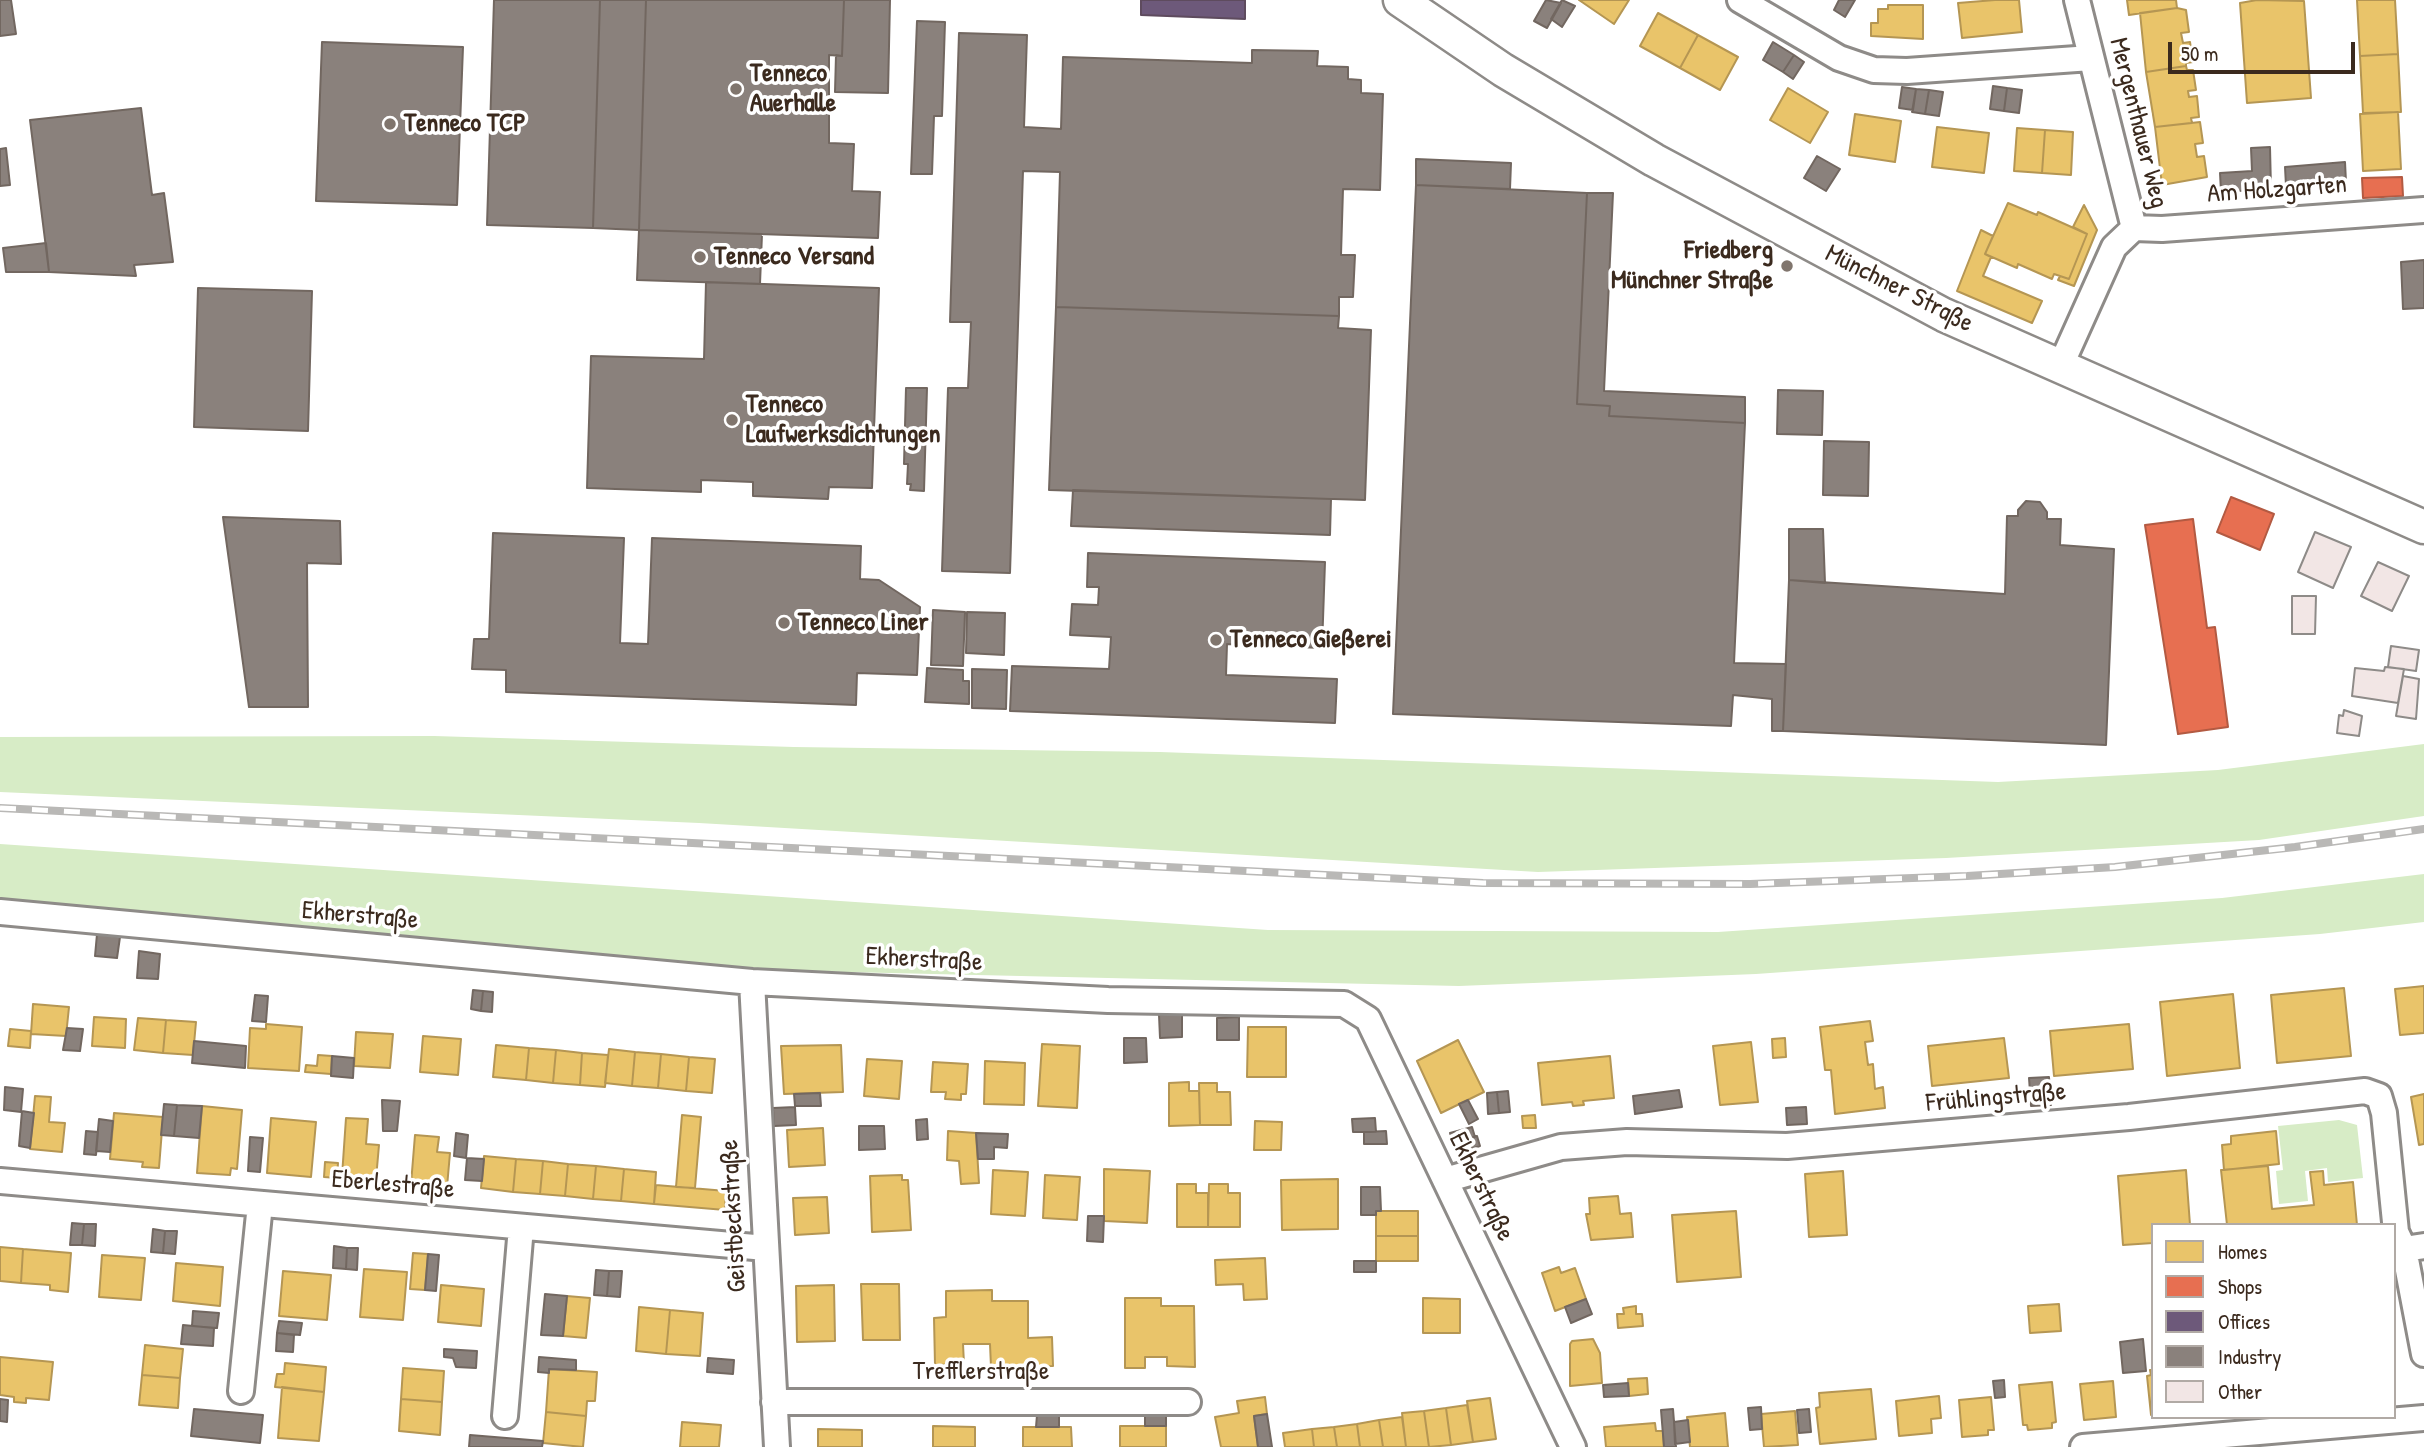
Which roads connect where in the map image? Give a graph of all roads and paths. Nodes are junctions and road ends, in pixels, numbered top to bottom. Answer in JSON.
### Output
{"nodes":[{"id":1,"x":1400,"y":0,"type":"edge"},
{"id":2,"x":1740,"y":0,"type":"edge"},
{"id":3,"x":2077,"y":0,"type":"edge"},
{"id":4,"x":2091,"y":58,"type":"junction"},
{"id":5,"x":2424,"y":210,"type":"edge"},
{"id":6,"x":2134,"y":228,"type":"junction"},
{"id":7,"x":2060,"y":366,"type":"junction"},
{"id":8,"x":2424,"y":527,"type":"edge"},
{"id":9,"x":0,"y":912,"type":"edge"},
{"id":10,"x":752,"y":982,"type":"junction"},
{"id":11,"x":0,"y":1181,"type":"edge"},
{"id":12,"x":1445,"y":1181,"type":"junction"},
{"id":13,"x":260,"y":1204,"type":"junction"},
{"id":14,"x":2395,"y":1223,"type":"edge"},
{"id":15,"x":521,"y":1227,"type":"junction"},
{"id":16,"x":2396,"y":1232,"type":"edge"},
{"id":17,"x":2414,"y":1247,"type":"edge"},
{"id":18,"x":766,"y":1248,"type":"junction"},
{"id":19,"x":2424,"y":1354,"type":"edge"},
{"id":20,"x":241,"y":1391,"type":"dead end"},
{"id":21,"x":774,"y":1402,"type":"junction"},
{"id":22,"x":1188,"y":1402,"type":"dead end"},
{"id":23,"x":505,"y":1416,"type":"dead end"},
{"id":24,"x":2424,"y":1418,"type":"edge"},
{"id":25,"x":777,"y":1447,"type":"edge"},
{"id":26,"x":1573,"y":1447,"type":"edge"},
{"id":27,"x":2082,"y":1447,"type":"edge"}],
"edges":[{"from":1,"to":7,"type":"main road","name":"Münchner Straße"},
{"from":2,"to":4,"type":"street"},
{"from":3,"to":4,"type":"street","name":"Mergenthauer Weg"},
{"from":4,"to":6,"type":"street","name":"Mergenthauer Weg"},
{"from":5,"to":6,"type":"street","name":"Am Holzgarten"},
{"from":6,"to":7,"type":"street","name":"Mergenthauer Weg"},
{"from":7,"to":8,"type":"main road","name":"Münchner Straße"},
{"from":9,"to":10,"type":"street","name":"Ekherstraße"},
{"from":10,"to":12,"type":"street","name":"Ekherstraße"},
{"from":10,"to":18,"type":"street","name":"Geistbeckstraße"},
{"from":11,"to":13,"type":"street","name":"Eberlestraße"},
{"from":12,"to":14,"type":"street","name":"Frühlingstraße"},
{"from":12,"to":26,"type":"street","name":"Ekherstraße"},
{"from":13,"to":15,"type":"street","name":"Eberlestraße"},
{"from":13,"to":20,"type":"street"},
{"from":15,"to":18,"type":"street","name":"Eberlestraße"},
{"from":15,"to":23,"type":"street"},
{"from":16,"to":17,"type":"street","name":"Frühlingstraße"},
{"from":17,"to":19,"type":"street"},
{"from":18,"to":21,"type":"street","name":"Geistbeckstraße"},
{"from":21,"to":22,"type":"street","name":"Trefflerstraße"},
{"from":21,"to":25,"type":"street","name":"Geistbeckstraße"},
{"from":24,"to":27,"type":"street"}]}
